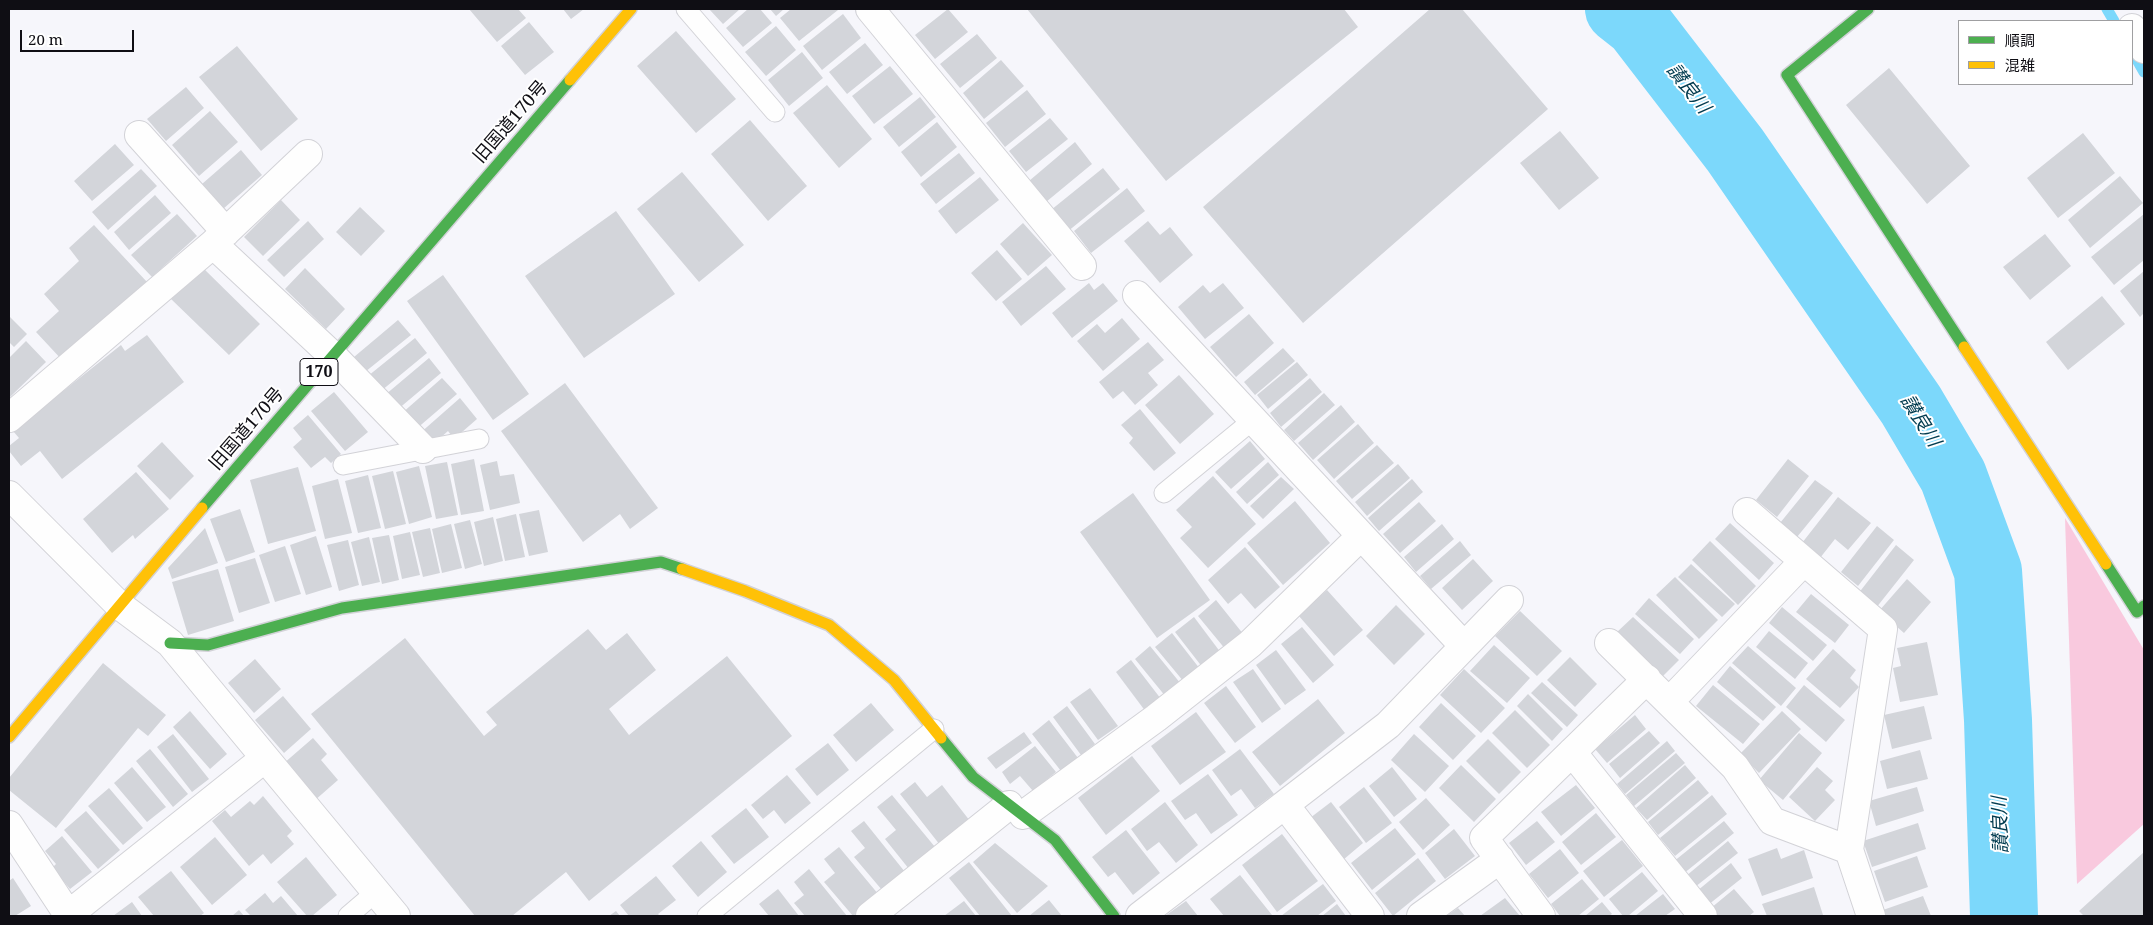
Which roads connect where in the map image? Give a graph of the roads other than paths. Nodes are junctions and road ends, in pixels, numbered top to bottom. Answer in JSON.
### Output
{"nodes":[{"id":1,"x":630,"y":9,"type":"edge"},
{"id":2,"x":686,"y":9,"type":"edge"},
{"id":3,"x":870,"y":9,"type":"edge"},
{"id":4,"x":1868,"y":9,"type":"edge"},
{"id":5,"x":2121,"y":9,"type":"edge"},
{"id":6,"x":2127,"y":20,"type":"edge"},
{"id":7,"x":2133,"y":30,"type":"edge"},
{"id":8,"x":2144,"y":49,"type":"edge"},
{"id":9,"x":774,"y":112,"type":"dead end"},
{"id":10,"x":138,"y":135,"type":"dead end"},
{"id":11,"x":308,"y":154,"type":"dead end"},
{"id":12,"x":219,"y":238,"type":"junction"},
{"id":13,"x":1082,"y":266,"type":"dead end"},
{"id":14,"x":1138,"y":295,"type":"dead end"},
{"id":15,"x":333,"y":356,"type":"junction"},
{"id":16,"x":9,"y":418,"type":"edge"},
{"id":17,"x":1253,"y":420,"type":"junction"},
{"id":18,"x":479,"y":439,"type":"dead end"},
{"id":19,"x":423,"y":449,"type":"junction"},
{"id":20,"x":343,"y":465,"type":"dead end"},
{"id":21,"x":1164,"y":493,"type":"dead end"},
{"id":22,"x":9,"y":495,"type":"edge"},
{"id":23,"x":1747,"y":512,"type":"dead end"},
{"id":24,"x":1360,"y":536,"type":"junction"},
{"id":25,"x":1804,"y":561,"type":"junction"},
{"id":26,"x":1509,"y":600,"type":"dead end"},
{"id":27,"x":119,"y":606,"type":"junction"},
{"id":28,"x":2144,"y":606,"type":"edge"},
{"id":29,"x":170,"y":643,"type":"junction"},
{"id":30,"x":1609,"y":643,"type":"dead end"},
{"id":31,"x":1464,"y":646,"type":"junction"},
{"id":32,"x":1646,"y":679,"type":"junction"},
{"id":33,"x":1669,"y":702,"type":"junction"},
{"id":34,"x":934,"y":729,"type":"junction"},
{"id":35,"x":9,"y":737,"type":"edge"},
{"id":36,"x":1572,"y":752,"type":"junction"},
{"id":37,"x":265,"y":758,"type":"junction"},
{"id":38,"x":1285,"y":805,"type":"junction"},
{"id":39,"x":1016,"y":810,"type":"junction"},
{"id":40,"x":9,"y":825,"type":"edge"},
{"id":41,"x":1849,"y":850,"type":"junction"},
{"id":42,"x":1500,"y":860,"type":"junction"},
{"id":43,"x":376,"y":892,"type":"junction"},
{"id":44,"x":68,"y":916,"type":"edge"},
{"id":45,"x":348,"y":916,"type":"edge"},
{"id":46,"x":396,"y":916,"type":"edge"},
{"id":47,"x":707,"y":916,"type":"edge"},
{"id":48,"x":870,"y":916,"type":"edge"},
{"id":49,"x":1114,"y":916,"type":"edge"},
{"id":50,"x":1140,"y":916,"type":"edge"},
{"id":51,"x":1370,"y":916,"type":"edge"},
{"id":52,"x":1421,"y":916,"type":"edge"},
{"id":53,"x":1541,"y":916,"type":"edge"},
{"id":54,"x":1703,"y":916,"type":"edge"},
{"id":55,"x":1871,"y":916,"type":"edge"}],
"edges":[{"from":1,"to":15,"type":"main road","name":"旧国道170号","number":"170"},
{"from":2,"to":9,"type":"lane"},
{"from":3,"to":13,"type":"street"},
{"from":4,"to":28,"type":"main road"},
{"from":5,"to":6,"type":"street"},
{"from":7,"to":8,"type":"street"},
{"from":10,"to":12,"type":"street"},
{"from":11,"to":12,"type":"street"},
{"from":12,"to":15,"type":"street"},
{"from":12,"to":16,"type":"street"},
{"from":14,"to":17,"type":"street"},
{"from":15,"to":19,"type":"street"},
{"from":15,"to":27,"type":"main road","name":"旧国道170号","number":"170"},
{"from":17,"to":21,"type":"lane"},
{"from":17,"to":24,"type":"street"},
{"from":18,"to":19,"type":"lane"},
{"from":19,"to":20,"type":"lane"},
{"from":22,"to":27,"type":"street"},
{"from":23,"to":25,"type":"street"},
{"from":24,"to":31,"type":"street"},
{"from":24,"to":39,"type":"street"},
{"from":25,"to":33,"type":"street"},
{"from":25,"to":41,"type":"street"},
{"from":26,"to":31,"type":"street"},
{"from":27,"to":29,"type":"street"},
{"from":27,"to":35,"type":"main road","name":"旧国道170号","number":"170"},
{"from":29,"to":34,"type":"main road"},
{"from":29,"to":37,"type":"street"},
{"from":30,"to":32,"type":"street"},
{"from":31,"to":38,"type":"street"},
{"from":32,"to":33,"type":"street"},
{"from":32,"to":36,"type":"street"},
{"from":33,"to":41,"type":"street"},
{"from":34,"to":39,"type":"main road"},
{"from":34,"to":47,"type":"lane"},
{"from":36,"to":42,"type":"street"},
{"from":36,"to":54,"type":"street"},
{"from":37,"to":43,"type":"street"},
{"from":37,"to":44,"type":"street"},
{"from":38,"to":50,"type":"street"},
{"from":38,"to":51,"type":"street"},
{"from":39,"to":48,"type":"street"},
{"from":39,"to":49,"type":"main road"},
{"from":40,"to":44,"type":"street"},
{"from":41,"to":55,"type":"street"},
{"from":42,"to":52,"type":"street"},
{"from":42,"to":53,"type":"street"},
{"from":43,"to":45,"type":"lane"},
{"from":43,"to":46,"type":"street"}]}
